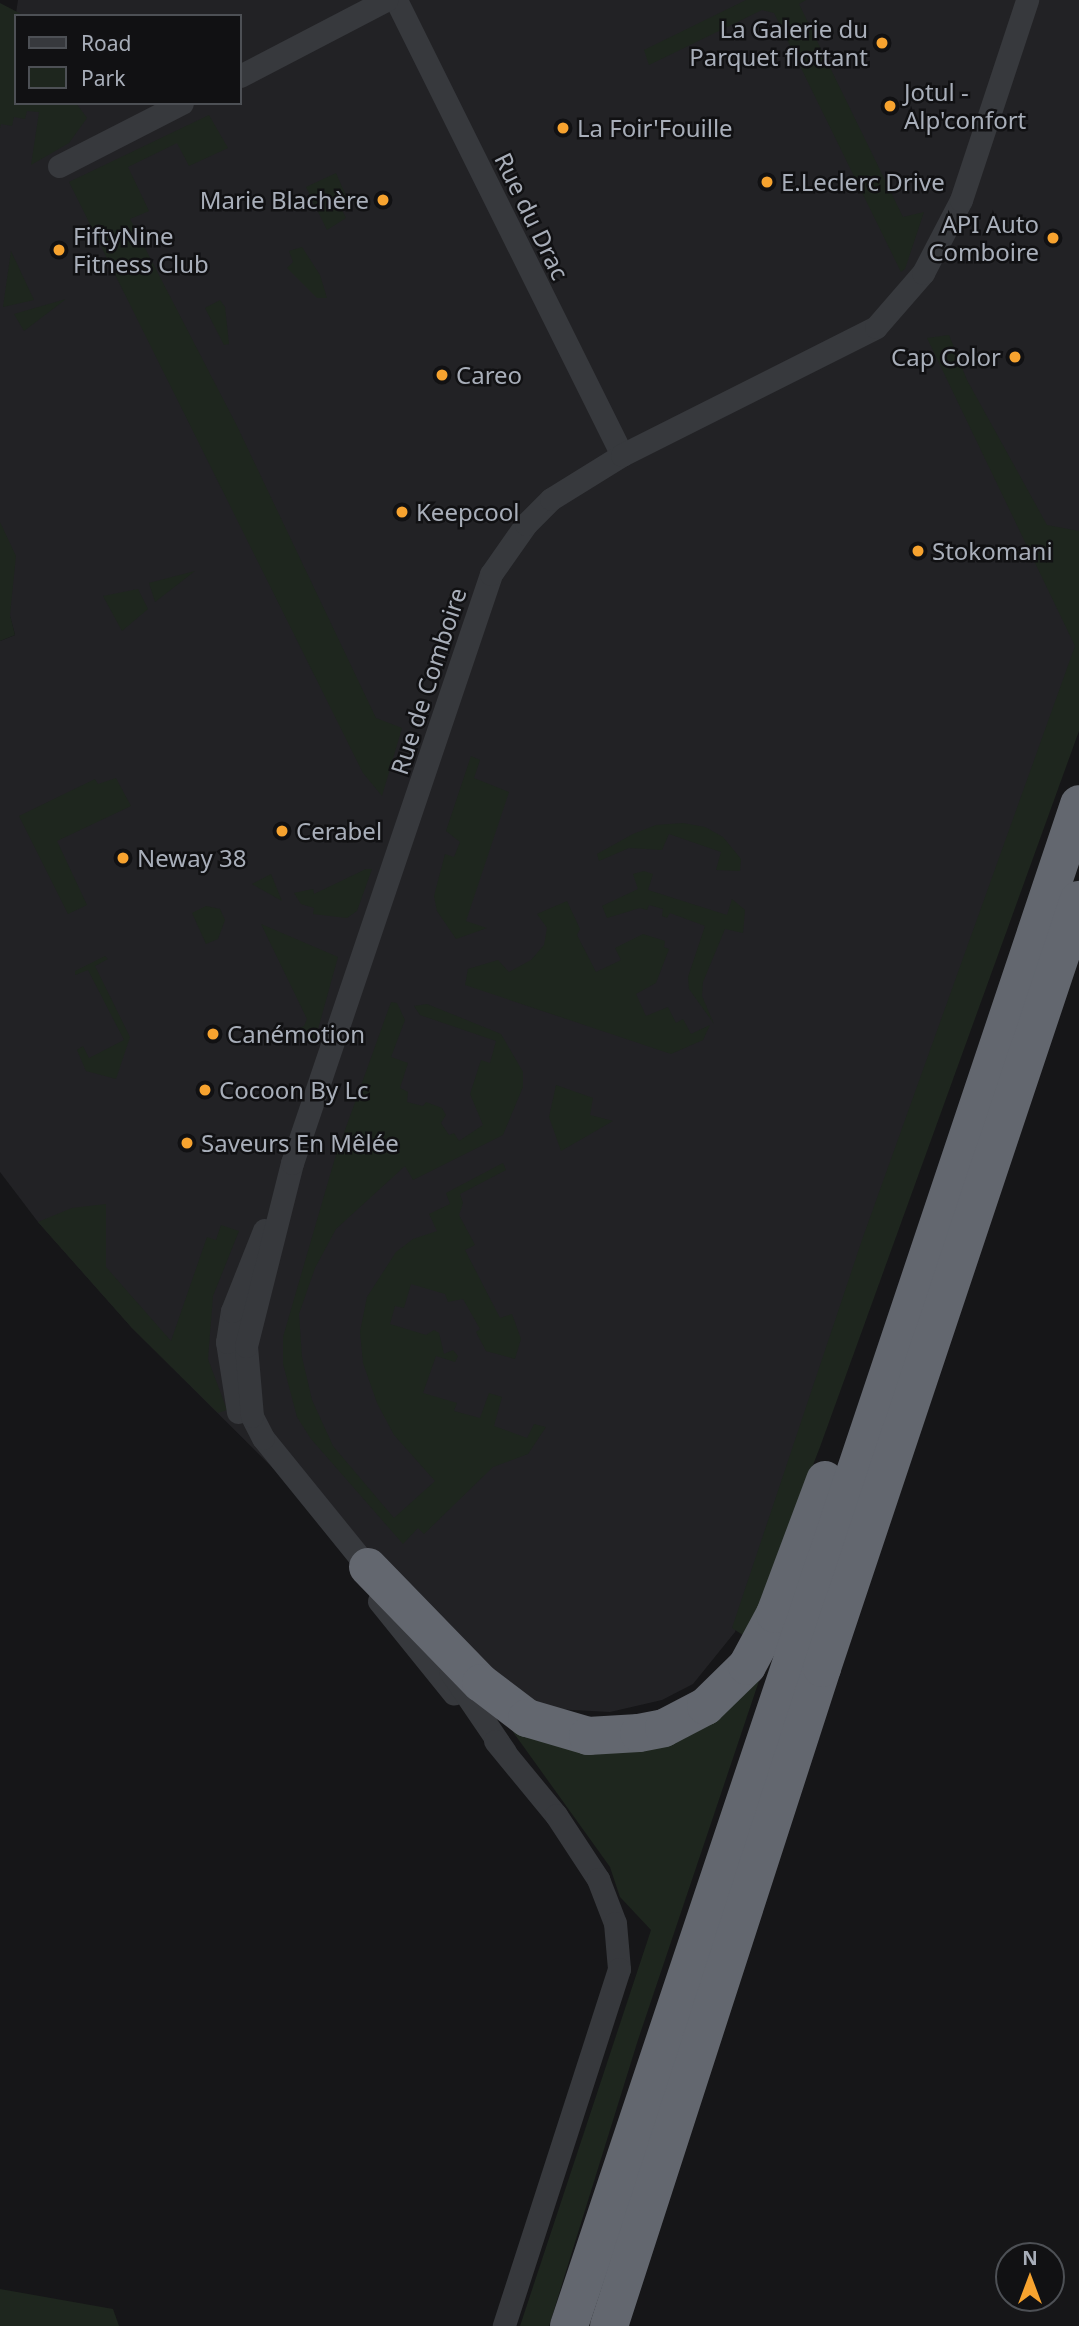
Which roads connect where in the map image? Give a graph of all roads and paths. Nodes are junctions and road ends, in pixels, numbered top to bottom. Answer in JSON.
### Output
{"nodes":[{"id":1,"x":386,"y":0,"type":"edge"},
{"id":2,"x":396,"y":0,"type":"edge"},
{"id":3,"x":1027,"y":0,"type":"edge"},
{"id":4,"x":242,"y":75,"type":"edge"},
{"id":5,"x":178,"y":105,"type":"edge"},
{"id":6,"x":59,"y":166,"type":"dead end"},
{"id":7,"x":622,"y":455,"type":"junction"},
{"id":8,"x":1079,"y":804,"type":"edge"},
{"id":9,"x":1079,"y":900,"type":"edge"},
{"id":10,"x":292,"y":1163,"type":"junction"},
{"id":11,"x":915,"y":1292,"type":"junction"},
{"id":12,"x":368,"y":1567,"type":"junction"},
{"id":13,"x":505,"y":1752,"type":"junction"},
{"id":14,"x":504,"y":2326,"type":"edge"},
{"id":15,"x":569,"y":2326,"type":"edge"},
{"id":16,"x":609,"y":2326,"type":"edge"}],
"edges":[{"from":1,"to":4,"type":"street"},
{"from":2,"to":7,"type":"street","name":"Rue du Drac"},
{"from":3,"to":7,"type":"street","name":"Rue de Comboire"},
{"from":5,"to":6,"type":"street"},
{"from":7,"to":10,"type":"street","name":"Rue de Comboire"},
{"from":8,"to":11,"type":"highway"},
{"from":9,"to":16,"type":"highway"},
{"from":10,"to":12,"type":"street","name":"Rue de Comboire"},
{"from":10,"to":13,"type":"street"},
{"from":11,"to":12,"type":"highway"},
{"from":11,"to":15,"type":"highway"},
{"from":12,"to":13,"type":"street","name":"Rue de Comboire"},
{"from":13,"to":14,"type":"street"}]}
